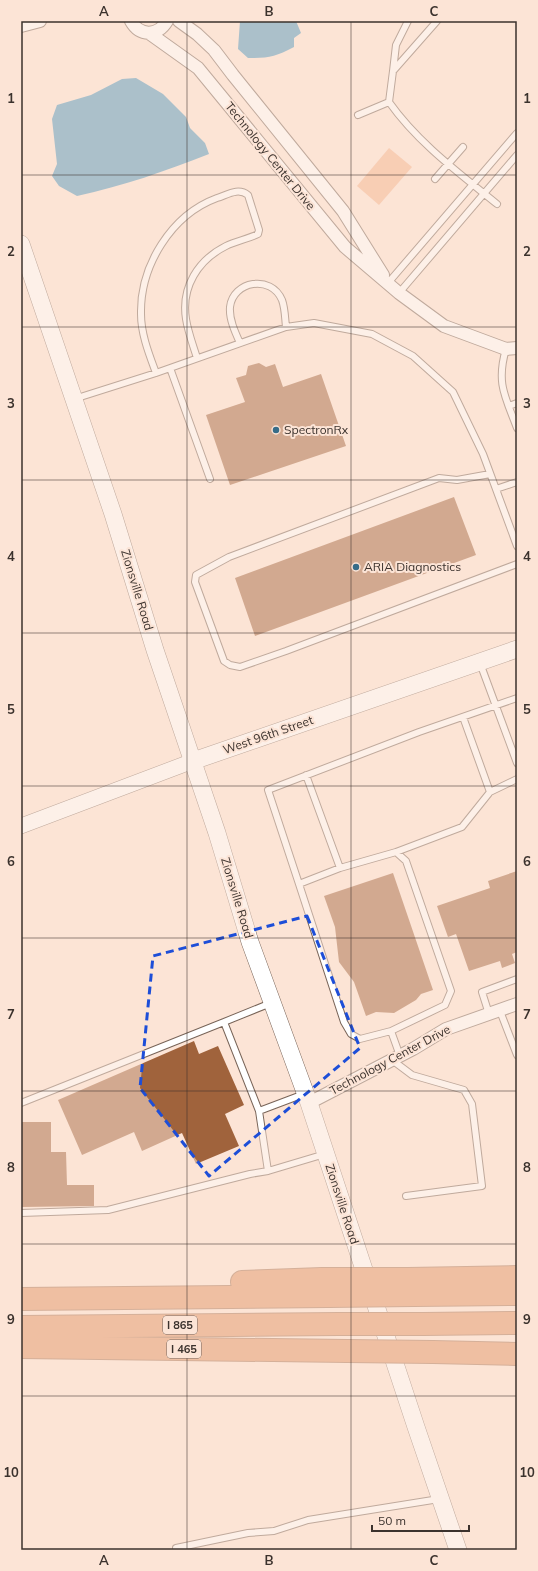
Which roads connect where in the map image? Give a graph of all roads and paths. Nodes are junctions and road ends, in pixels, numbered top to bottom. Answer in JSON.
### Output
{"nodes":[{"id":1,"x":40,"y":21,"type":"edge"},
{"id":2,"x":122,"y":21,"type":"edge"},
{"id":3,"x":167,"y":21,"type":"edge"},
{"id":4,"x":179,"y":21,"type":"edge"},
{"id":5,"x":408,"y":21,"type":"edge"},
{"id":6,"x":437,"y":21,"type":"edge"},
{"id":7,"x":132,"y":24,"type":"edge"},
{"id":8,"x":21,"y":26,"type":"edge"},
{"id":9,"x":149,"y":33,"type":"junction"},
{"id":10,"x":393,"y":71,"type":"junction"},
{"id":11,"x":389,"y":102,"type":"junction"},
{"id":12,"x":358,"y":115,"type":"dead end"},
{"id":13,"x":517,"y":133,"type":"edge"},
{"id":14,"x":463,"y":147,"type":"dead end"},
{"id":15,"x":517,"y":155,"type":"edge"},
{"id":16,"x":448,"y":164,"type":"junction"},
{"id":17,"x":435,"y":180,"type":"dead end"},
{"id":18,"x":473,"y":184,"type":"junction"},
{"id":19,"x":484,"y":194,"type":"junction"},
{"id":20,"x":497,"y":204,"type":"dead end"},
{"id":21,"x":21,"y":244,"type":"edge"},
{"id":22,"x":388,"y":283,"type":"junction"},
{"id":23,"x":399,"y":293,"type":"junction"},
{"id":24,"x":286,"y":327,"type":"junction"},
{"id":25,"x":240,"y":343,"type":"junction"},
{"id":26,"x":511,"y":349,"type":"edge"},
{"id":27,"x":197,"y":358,"type":"junction"},
{"id":28,"x":170,"y":368,"type":"junction"},
{"id":29,"x":156,"y":373,"type":"junction"},
{"id":30,"x":74,"y":399,"type":"junction"},
{"id":31,"x":517,"y":403,"type":"edge"},
{"id":32,"x":509,"y":406,"type":"junction"},
{"id":33,"x":517,"y":428,"type":"edge"},
{"id":34,"x":490,"y":474,"type":"junction"},
{"id":35,"x":210,"y":479,"type":"dead end"},
{"id":36,"x":517,"y":482,"type":"edge"},
{"id":37,"x":496,"y":489,"type":"junction"},
{"id":38,"x":517,"y":546,"type":"edge"},
{"id":39,"x":517,"y":564,"type":"edge"},
{"id":40,"x":517,"y":649,"type":"edge"},
{"id":41,"x":480,"y":663,"type":"junction"},
{"id":42,"x":517,"y":698,"type":"edge"},
{"id":43,"x":496,"y":706,"type":"junction"},
{"id":44,"x":463,"y":717,"type":"junction"},
{"id":45,"x":517,"y":740,"type":"edge"},
{"id":46,"x":509,"y":742,"type":"junction"},
{"id":47,"x":193,"y":761,"type":"junction"},
{"id":48,"x":517,"y":763,"type":"edge"},
{"id":49,"x":306,"y":775,"type":"junction"},
{"id":50,"x":517,"y":779,"type":"edge"},
{"id":51,"x":490,"y":792,"type":"junction"},
{"id":52,"x":21,"y":826,"type":"edge"},
{"id":53,"x":396,"y":852,"type":"junction"},
{"id":54,"x":340,"y":868,"type":"junction"},
{"id":55,"x":299,"y":884,"type":"junction"},
{"id":56,"x":517,"y":979,"type":"edge"},
{"id":57,"x":272,"y":1002,"type":"junction"},
{"id":58,"x":517,"y":1004,"type":"edge"},
{"id":59,"x":495,"y":1012,"type":"junction"},
{"id":60,"x":224,"y":1022,"type":"junction"},
{"id":61,"x":391,"y":1031,"type":"junction"},
{"id":62,"x":516,"y":1048,"type":"edge"},
{"id":63,"x":517,"y":1055,"type":"edge"},
{"id":64,"x":396,"y":1058,"type":"junction"},
{"id":65,"x":307,"y":1098,"type":"junction"},
{"id":66,"x":21,"y":1103,"type":"edge"},
{"id":67,"x":259,"y":1111,"type":"junction"},
{"id":68,"x":326,"y":1154,"type":"junction"},
{"id":69,"x":268,"y":1171,"type":"junction"},
{"id":70,"x":406,"y":1196,"type":"dead end"},
{"id":71,"x":21,"y":1213,"type":"edge"},
{"id":72,"x":517,"y":1276,"type":"edge"},
{"id":73,"x":411,"y":1287,"type":"junction"},
{"id":74,"x":325,"y":1288,"type":"junction"},
{"id":75,"x":21,"y":1290,"type":"edge"},
{"id":76,"x":517,"y":1294,"type":"edge"},
{"id":77,"x":21,"y":1299,"type":"edge"},
{"id":78,"x":517,"y":1323,"type":"edge"},
{"id":79,"x":21,"y":1327,"type":"edge"},
{"id":80,"x":21,"y":1347,"type":"edge"},
{"id":81,"x":517,"y":1354,"type":"edge"},
{"id":82,"x":440,"y":1498,"type":"junction"},
{"id":83,"x":176,"y":1548,"type":"dead end"},
{"id":84,"x":458,"y":1550,"type":"edge"}],
"edges":[{"from":1,"to":8,"type":"street"},
{"from":2,"to":7,"type":"street"},
{"from":3,"to":9,"type":"street"},
{"from":4,"to":22,"type":"street","name":"Technology Center Drive"},
{"from":5,"to":10,"type":"lane"},
{"from":6,"to":10,"type":"lane"},
{"from":7,"to":9,"type":"street","name":"Technology Center Drive"},
{"from":9,"to":22,"type":"street","name":"Technology Center Drive"},
{"from":10,"to":11,"type":"lane"},
{"from":11,"to":12,"type":"lane"},
{"from":11,"to":16,"type":"lane"},
{"from":13,"to":18,"type":"lane"},
{"from":14,"to":16,"type":"lane"},
{"from":15,"to":19,"type":"lane"},
{"from":16,"to":17,"type":"lane"},
{"from":16,"to":18,"type":"lane"},
{"from":18,"to":19,"type":"lane"},
{"from":18,"to":22,"type":"lane"},
{"from":19,"to":20,"type":"lane"},
{"from":19,"to":23,"type":"lane"},
{"from":21,"to":30,"type":"main road","name":"Zionsville Road"},
{"from":22,"to":23,"type":"street","name":"Technology Center Drive"},
{"from":23,"to":26,"type":"street","name":"Technology Center Drive"},
{"from":24,"to":25,"type":"lane"},
{"from":24,"to":25,"type":"lane"},
{"from":24,"to":34,"type":"lane"},
{"from":25,"to":27,"type":"lane"},
{"from":26,"to":32,"type":"lane"},
{"from":27,"to":28,"type":"lane"},
{"from":27,"to":29,"type":"lane"},
{"from":28,"to":29,"type":"lane"},
{"from":28,"to":35,"type":"lane"},
{"from":29,"to":30,"type":"lane"},
{"from":30,"to":47,"type":"main road","name":"Zionsville Road"},
{"from":31,"to":32,"type":"lane"},
{"from":32,"to":33,"type":"lane"},
{"from":34,"to":37,"type":"lane"},
{"from":34,"to":39,"type":"lane"},
{"from":36,"to":37,"type":"lane"},
{"from":37,"to":38,"type":"lane"},
{"from":40,"to":41,"type":"main road","name":"West 96th Street"},
{"from":41,"to":43,"type":"lane"},
{"from":41,"to":47,"type":"main road","name":"West 96th Street"},
{"from":42,"to":43,"type":"lane"},
{"from":43,"to":44,"type":"lane"},
{"from":43,"to":46,"type":"lane"},
{"from":44,"to":49,"type":"lane"},
{"from":44,"to":51,"type":"lane"},
{"from":45,"to":46,"type":"lane"},
{"from":46,"to":48,"type":"lane"},
{"from":47,"to":52,"type":"street","name":"West 96th Street"},
{"from":47,"to":57,"type":"main road","name":"Zionsville Road"},
{"from":49,"to":54,"type":"lane"},
{"from":49,"to":55,"type":"lane"},
{"from":50,"to":51,"type":"lane"},
{"from":51,"to":53,"type":"lane"},
{"from":53,"to":54,"type":"lane"},
{"from":53,"to":61,"type":"lane"},
{"from":54,"to":55,"type":"lane"},
{"from":55,"to":61,"type":"lane"},
{"from":56,"to":59,"type":"lane"},
{"from":57,"to":60,"type":"lane"},
{"from":57,"to":65,"type":"main road","name":"Zionsville Road"},
{"from":58,"to":59,"type":"street","name":"Technology Center Drive"},
{"from":59,"to":62,"type":"lane"},
{"from":59,"to":64,"type":"street","name":"Technology Center Drive"},
{"from":60,"to":66,"type":"lane"},
{"from":60,"to":67,"type":"lane"},
{"from":61,"to":64,"type":"lane"},
{"from":62,"to":63,"type":"lane"},
{"from":64,"to":65,"type":"street","name":"Technology Center Drive"},
{"from":64,"to":70,"type":"lane"},
{"from":65,"to":67,"type":"lane"},
{"from":65,"to":68,"type":"main road","name":"Zionsville Road"},
{"from":67,"to":69,"type":"lane"},
{"from":68,"to":69,"type":"lane"},
{"from":68,"to":82,"type":"main road","name":"Zionsville Road"},
{"from":69,"to":71,"type":"lane"},
{"from":72,"to":73,"type":"highway"},
{"from":73,"to":74,"type":"highway","bridge":true},
{"from":73,"to":76,"type":"highway"},
{"from":74,"to":75,"type":"highway"},
{"from":74,"to":77,"type":"highway"},
{"from":78,"to":79,"type":"highway","number":"I 865","bridge":true},
{"from":80,"to":81,"type":"highway","number":"I 465","bridge":true},
{"from":82,"to":83,"type":"lane"},
{"from":82,"to":84,"type":"main road","name":"Zionsville Road"}]}
